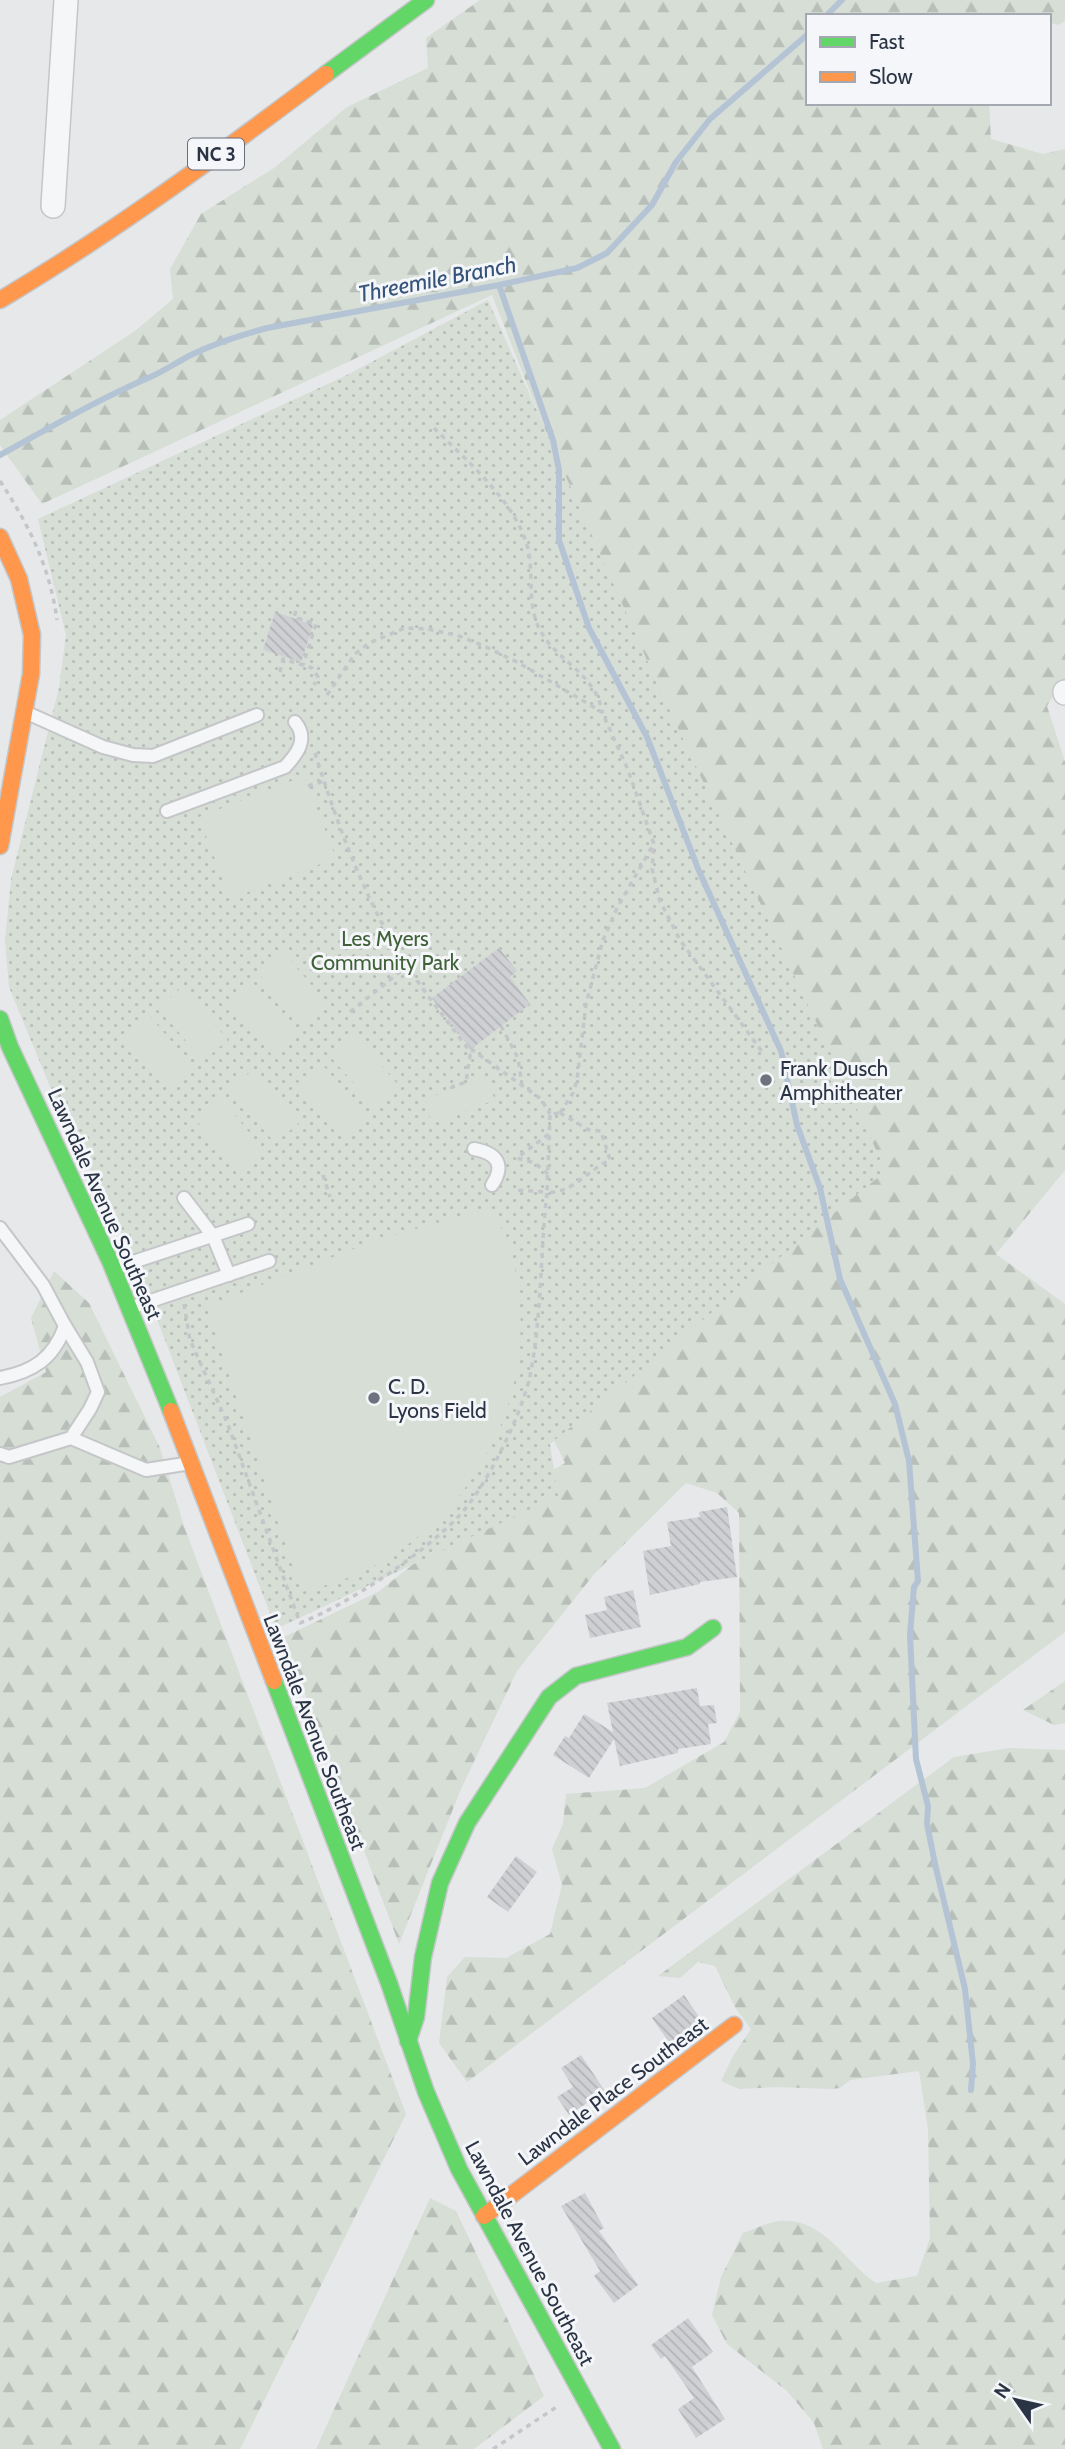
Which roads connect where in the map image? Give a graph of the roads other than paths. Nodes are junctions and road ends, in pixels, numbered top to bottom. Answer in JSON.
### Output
{"nodes":[{"id":1,"x":66,"y":0,"type":"edge"},
{"id":2,"x":426,"y":0,"type":"edge"},
{"id":3,"x":52,"y":206,"type":"dead end"},
{"id":4,"x":0,"y":300,"type":"edge"},
{"id":5,"x":0,"y":537,"type":"edge"},
{"id":6,"x":25,"y":712,"type":"junction"},
{"id":7,"x":257,"y":715,"type":"dead end"},
{"id":8,"x":295,"y":722,"type":"dead end"},
{"id":9,"x":167,"y":811,"type":"dead end"},
{"id":10,"x":0,"y":846,"type":"edge"},
{"id":11,"x":0,"y":1020,"type":"edge"},
{"id":12,"x":474,"y":1149,"type":"dead end"},
{"id":13,"x":492,"y":1185,"type":"dead end"},
{"id":14,"x":184,"y":1198,"type":"dead end"},
{"id":15,"x":248,"y":1224,"type":"dead end"},
{"id":16,"x":0,"y":1228,"type":"edge"},
{"id":17,"x":213,"y":1236,"type":"junction"},
{"id":18,"x":269,"y":1261,"type":"dead end"},
{"id":19,"x":113,"y":1268,"type":"junction"},
{"id":20,"x":229,"y":1275,"type":"junction"},
{"id":21,"x":130,"y":1308,"type":"junction"},
{"id":22,"x":65,"y":1326,"type":"junction"},
{"id":23,"x":0,"y":1378,"type":"edge"},
{"id":24,"x":71,"y":1438,"type":"junction"},
{"id":25,"x":0,"y":1454,"type":"edge"},
{"id":26,"x":191,"y":1463,"type":"junction"},
{"id":27,"x":713,"y":1628,"type":"dead end"},
{"id":28,"x":734,"y":2025,"type":"dead end"},
{"id":29,"x":408,"y":2041,"type":"junction"},
{"id":30,"x":484,"y":2216,"type":"junction"},
{"id":31,"x":612,"y":2449,"type":"edge"}],
"edges":[{"from":1,"to":3,"type":"street"},
{"from":2,"to":4,"type":"street","number":"NC 3"},
{"from":5,"to":6,"type":"street"},
{"from":6,"to":7,"type":"lane"},
{"from":6,"to":10,"type":"street"},
{"from":8,"to":9,"type":"lane"},
{"from":11,"to":19,"type":"street","name":"Lawndale Avenue Southeast"},
{"from":12,"to":13,"type":"lane"},
{"from":14,"to":17,"type":"lane"},
{"from":15,"to":17,"type":"lane"},
{"from":16,"to":22,"type":"lane"},
{"from":17,"to":19,"type":"lane"},
{"from":17,"to":20,"type":"lane"},
{"from":18,"to":20,"type":"lane"},
{"from":19,"to":21,"type":"street","name":"Lawndale Avenue Southeast"},
{"from":20,"to":21,"type":"lane"},
{"from":21,"to":26,"type":"street","name":"Lawndale Avenue Southeast"},
{"from":22,"to":23,"type":"lane"},
{"from":22,"to":24,"type":"lane"},
{"from":24,"to":25,"type":"lane"},
{"from":24,"to":26,"type":"lane"},
{"from":26,"to":29,"type":"street","name":"Lawndale Avenue Southeast"},
{"from":27,"to":29,"type":"street"},
{"from":28,"to":30,"type":"street","name":"Lawndale Place Southeast"},
{"from":29,"to":30,"type":"street","name":"Lawndale Avenue Southeast"},
{"from":30,"to":31,"type":"street","name":"Lawndale Avenue Southeast"}]}
